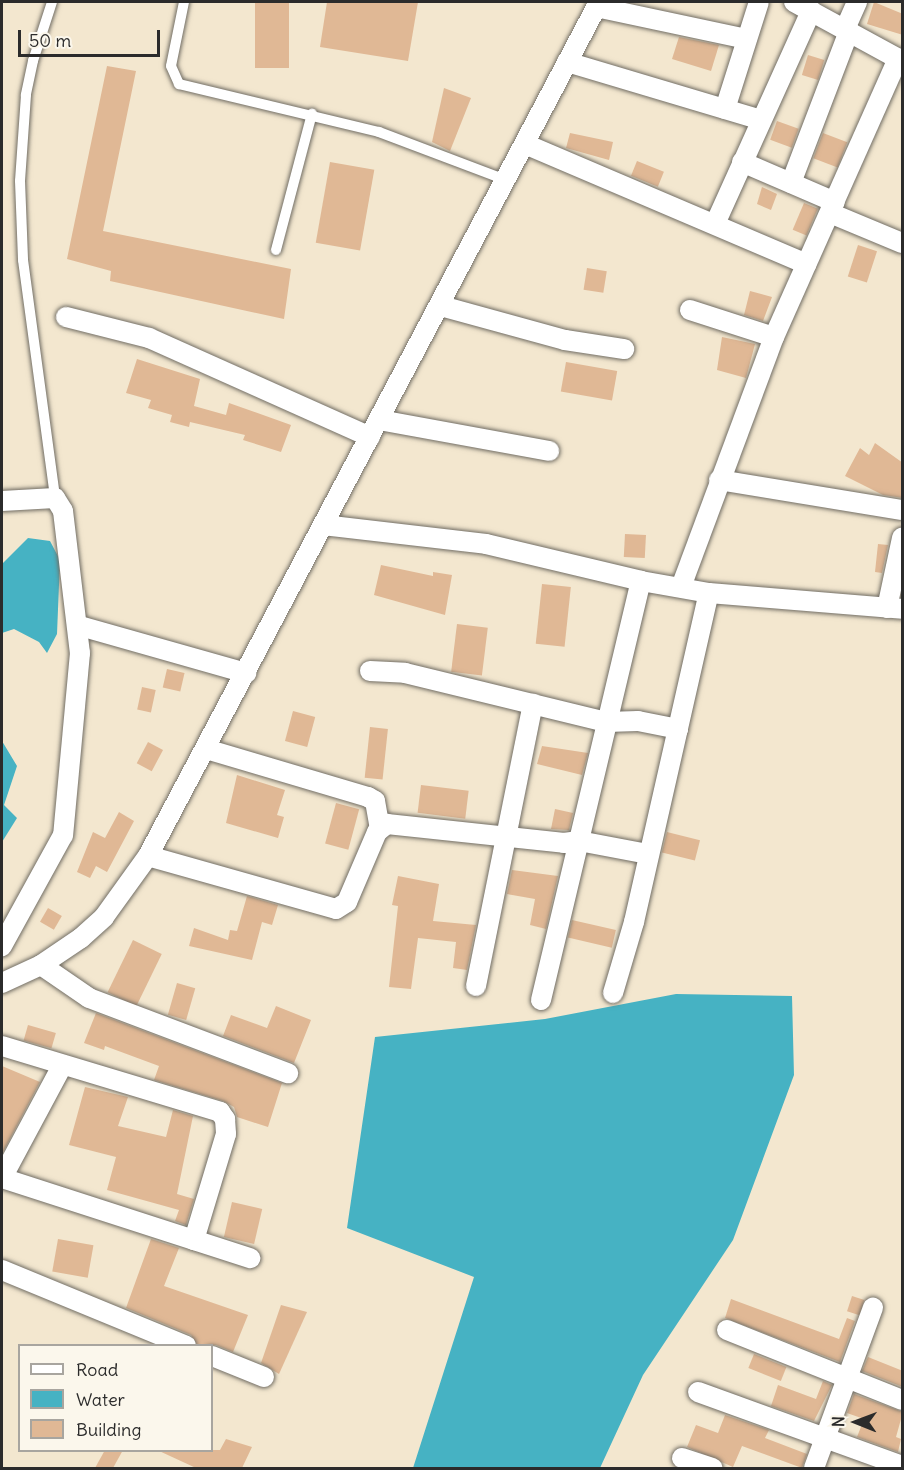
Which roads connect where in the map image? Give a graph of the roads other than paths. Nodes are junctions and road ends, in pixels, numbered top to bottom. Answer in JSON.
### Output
{"nodes":[{"id":1,"x":52,"y":2,"type":"edge"},
{"id":2,"x":184,"y":2,"type":"edge"},
{"id":3,"x":759,"y":2,"type":"edge"},
{"id":4,"x":857,"y":2,"type":"edge"},
{"id":5,"x":597,"y":4,"type":"edge"},
{"id":6,"x":803,"y":6,"type":"edge"},
{"id":7,"x":847,"y":30,"type":"junction"},
{"id":8,"x":747,"y":39,"type":"junction"},
{"id":9,"x":900,"y":59,"type":"edge"},
{"id":10,"x":567,"y":62,"type":"junction"},
{"id":11,"x":724,"y":109,"type":"junction"},
{"id":12,"x":312,"y":114,"type":"junction"},
{"id":13,"x":761,"y":120,"type":"junction"},
{"id":14,"x":525,"y":144,"type":"junction"},
{"id":15,"x":742,"y":162,"type":"junction"},
{"id":16,"x":506,"y":180,"type":"junction"},
{"id":17,"x":790,"y":183,"type":"junction"},
{"id":18,"x":832,"y":207,"type":"junction"},
{"id":19,"x":715,"y":224,"type":"junction"},
{"id":20,"x":903,"y":243,"type":"edge"},
{"id":21,"x":276,"y":250,"type":"dead end"},
{"id":22,"x":807,"y":264,"type":"junction"},
{"id":23,"x":441,"y":306,"type":"junction"},
{"id":24,"x":690,"y":310,"type":"dead end"},
{"id":25,"x":66,"y":317,"type":"dead end"},
{"id":26,"x":774,"y":337,"type":"junction"},
{"id":27,"x":624,"y":349,"type":"dead end"},
{"id":28,"x":374,"y":428,"type":"junction"},
{"id":29,"x":549,"y":451,"type":"dead end"},
{"id":30,"x":719,"y":480,"type":"junction"},
{"id":31,"x":55,"y":498,"type":"junction"},
{"id":32,"x":2,"y":501,"type":"edge"},
{"id":33,"x":903,"y":510,"type":"edge"},
{"id":34,"x":323,"y":525,"type":"junction"},
{"id":35,"x":903,"y":538,"type":"edge"},
{"id":36,"x":641,"y":581,"type":"junction"},
{"id":37,"x":681,"y":587,"type":"junction"},
{"id":38,"x":710,"y":592,"type":"junction"},
{"id":39,"x":895,"y":608,"type":"edge"},
{"id":40,"x":80,"y":626,"type":"junction"},
{"id":41,"x":370,"y":671,"type":"dead end"},
{"id":42,"x":246,"y":674,"type":"junction"},
{"id":43,"x":533,"y":704,"type":"junction"},
{"id":44,"x":606,"y":722,"type":"junction"},
{"id":45,"x":678,"y":729,"type":"junction"},
{"id":46,"x":206,"y":749,"type":"junction"},
{"id":47,"x":380,"y":828,"type":"junction"},
{"id":48,"x":505,"y":835,"type":"junction"},
{"id":49,"x":579,"y":841,"type":"junction"},
{"id":50,"x":648,"y":854,"type":"junction"},
{"id":51,"x":148,"y":856,"type":"junction"},
{"id":52,"x":2,"y":946,"type":"edge"},
{"id":53,"x":41,"y":965,"type":"junction"},
{"id":54,"x":2,"y":983,"type":"edge"},
{"id":55,"x":476,"y":986,"type":"dead end"},
{"id":56,"x":613,"y":993,"type":"dead end"},
{"id":57,"x":541,"y":1000,"type":"dead end"},
{"id":58,"x":2,"y":1046,"type":"edge"},
{"id":59,"x":62,"y":1066,"type":"junction"},
{"id":60,"x":288,"y":1073,"type":"dead end"},
{"id":61,"x":2,"y":1178,"type":"edge"},
{"id":62,"x":194,"y":1240,"type":"junction"},
{"id":63,"x":250,"y":1258,"type":"dead end"},
{"id":64,"x":2,"y":1270,"type":"edge"},
{"id":65,"x":873,"y":1308,"type":"dead end"},
{"id":66,"x":727,"y":1330,"type":"dead end"},
{"id":67,"x":181,"y":1344,"type":"edge"},
{"id":68,"x":213,"y":1356,"type":"edge"},
{"id":69,"x":264,"y":1377,"type":"dead end"},
{"id":70,"x":848,"y":1378,"type":"junction"},
{"id":71,"x":698,"y":1392,"type":"dead end"},
{"id":72,"x":903,"y":1400,"type":"edge"},
{"id":73,"x":825,"y":1440,"type":"junction"},
{"id":74,"x":682,"y":1458,"type":"dead end"},
{"id":75,"x":903,"y":1466,"type":"edge"},
{"id":76,"x":712,"y":1468,"type":"edge"},
{"id":77,"x":814,"y":1468,"type":"edge"}],
"edges":[{"from":1,"to":31,"type":"lane"},
{"from":2,"to":12,"type":"lane"},
{"from":3,"to":8,"type":"street"},
{"from":4,"to":7,"type":"street"},
{"from":5,"to":8,"type":"street"},
{"from":5,"to":10,"type":"street"},
{"from":6,"to":7,"type":"street"},
{"from":6,"to":13,"type":"street"},
{"from":7,"to":9,"type":"street"},
{"from":7,"to":17,"type":"street"},
{"from":8,"to":11,"type":"street"},
{"from":9,"to":18,"type":"street"},
{"from":10,"to":11,"type":"street"},
{"from":10,"to":14,"type":"street"},
{"from":11,"to":13,"type":"street"},
{"from":12,"to":16,"type":"lane"},
{"from":12,"to":21,"type":"lane"},
{"from":13,"to":15,"type":"street"},
{"from":14,"to":16,"type":"street"},
{"from":14,"to":19,"type":"street"},
{"from":15,"to":17,"type":"street"},
{"from":15,"to":19,"type":"street"},
{"from":16,"to":23,"type":"street"},
{"from":17,"to":18,"type":"street"},
{"from":18,"to":20,"type":"street"},
{"from":18,"to":22,"type":"street"},
{"from":19,"to":22,"type":"street"},
{"from":22,"to":26,"type":"street"},
{"from":23,"to":27,"type":"street"},
{"from":23,"to":28,"type":"street"},
{"from":24,"to":26,"type":"street"},
{"from":25,"to":28,"type":"street"},
{"from":26,"to":30,"type":"street"},
{"from":28,"to":29,"type":"street"},
{"from":28,"to":34,"type":"street"},
{"from":30,"to":33,"type":"street"},
{"from":30,"to":37,"type":"street"},
{"from":31,"to":32,"type":"street"},
{"from":31,"to":40,"type":"street"},
{"from":34,"to":36,"type":"street"},
{"from":34,"to":42,"type":"street"},
{"from":35,"to":39,"type":"street"},
{"from":36,"to":37,"type":"street"},
{"from":36,"to":44,"type":"street"},
{"from":37,"to":38,"type":"street"},
{"from":38,"to":39,"type":"street"},
{"from":38,"to":45,"type":"street"},
{"from":40,"to":42,"type":"street"},
{"from":40,"to":52,"type":"street"},
{"from":41,"to":43,"type":"street"},
{"from":42,"to":46,"type":"street"},
{"from":43,"to":44,"type":"street"},
{"from":43,"to":48,"type":"street"},
{"from":44,"to":45,"type":"street"},
{"from":44,"to":49,"type":"street"},
{"from":45,"to":50,"type":"street"},
{"from":46,"to":47,"type":"street"},
{"from":46,"to":51,"type":"street"},
{"from":47,"to":48,"type":"street"},
{"from":47,"to":51,"type":"street"},
{"from":48,"to":49,"type":"street"},
{"from":48,"to":55,"type":"street"},
{"from":49,"to":50,"type":"street"},
{"from":49,"to":57,"type":"street"},
{"from":50,"to":56,"type":"street"},
{"from":51,"to":53,"type":"street"},
{"from":53,"to":54,"type":"street"},
{"from":53,"to":60,"type":"street"},
{"from":58,"to":59,"type":"street"},
{"from":59,"to":61,"type":"street"},
{"from":59,"to":62,"type":"street"},
{"from":61,"to":62,"type":"street"},
{"from":62,"to":63,"type":"street"},
{"from":64,"to":67,"type":"street"},
{"from":65,"to":70,"type":"street"},
{"from":66,"to":70,"type":"street"},
{"from":68,"to":69,"type":"street"},
{"from":70,"to":72,"type":"street"},
{"from":70,"to":73,"type":"street"},
{"from":71,"to":73,"type":"street"},
{"from":73,"to":75,"type":"street"},
{"from":73,"to":77,"type":"street"},
{"from":74,"to":76,"type":"street"}]}
